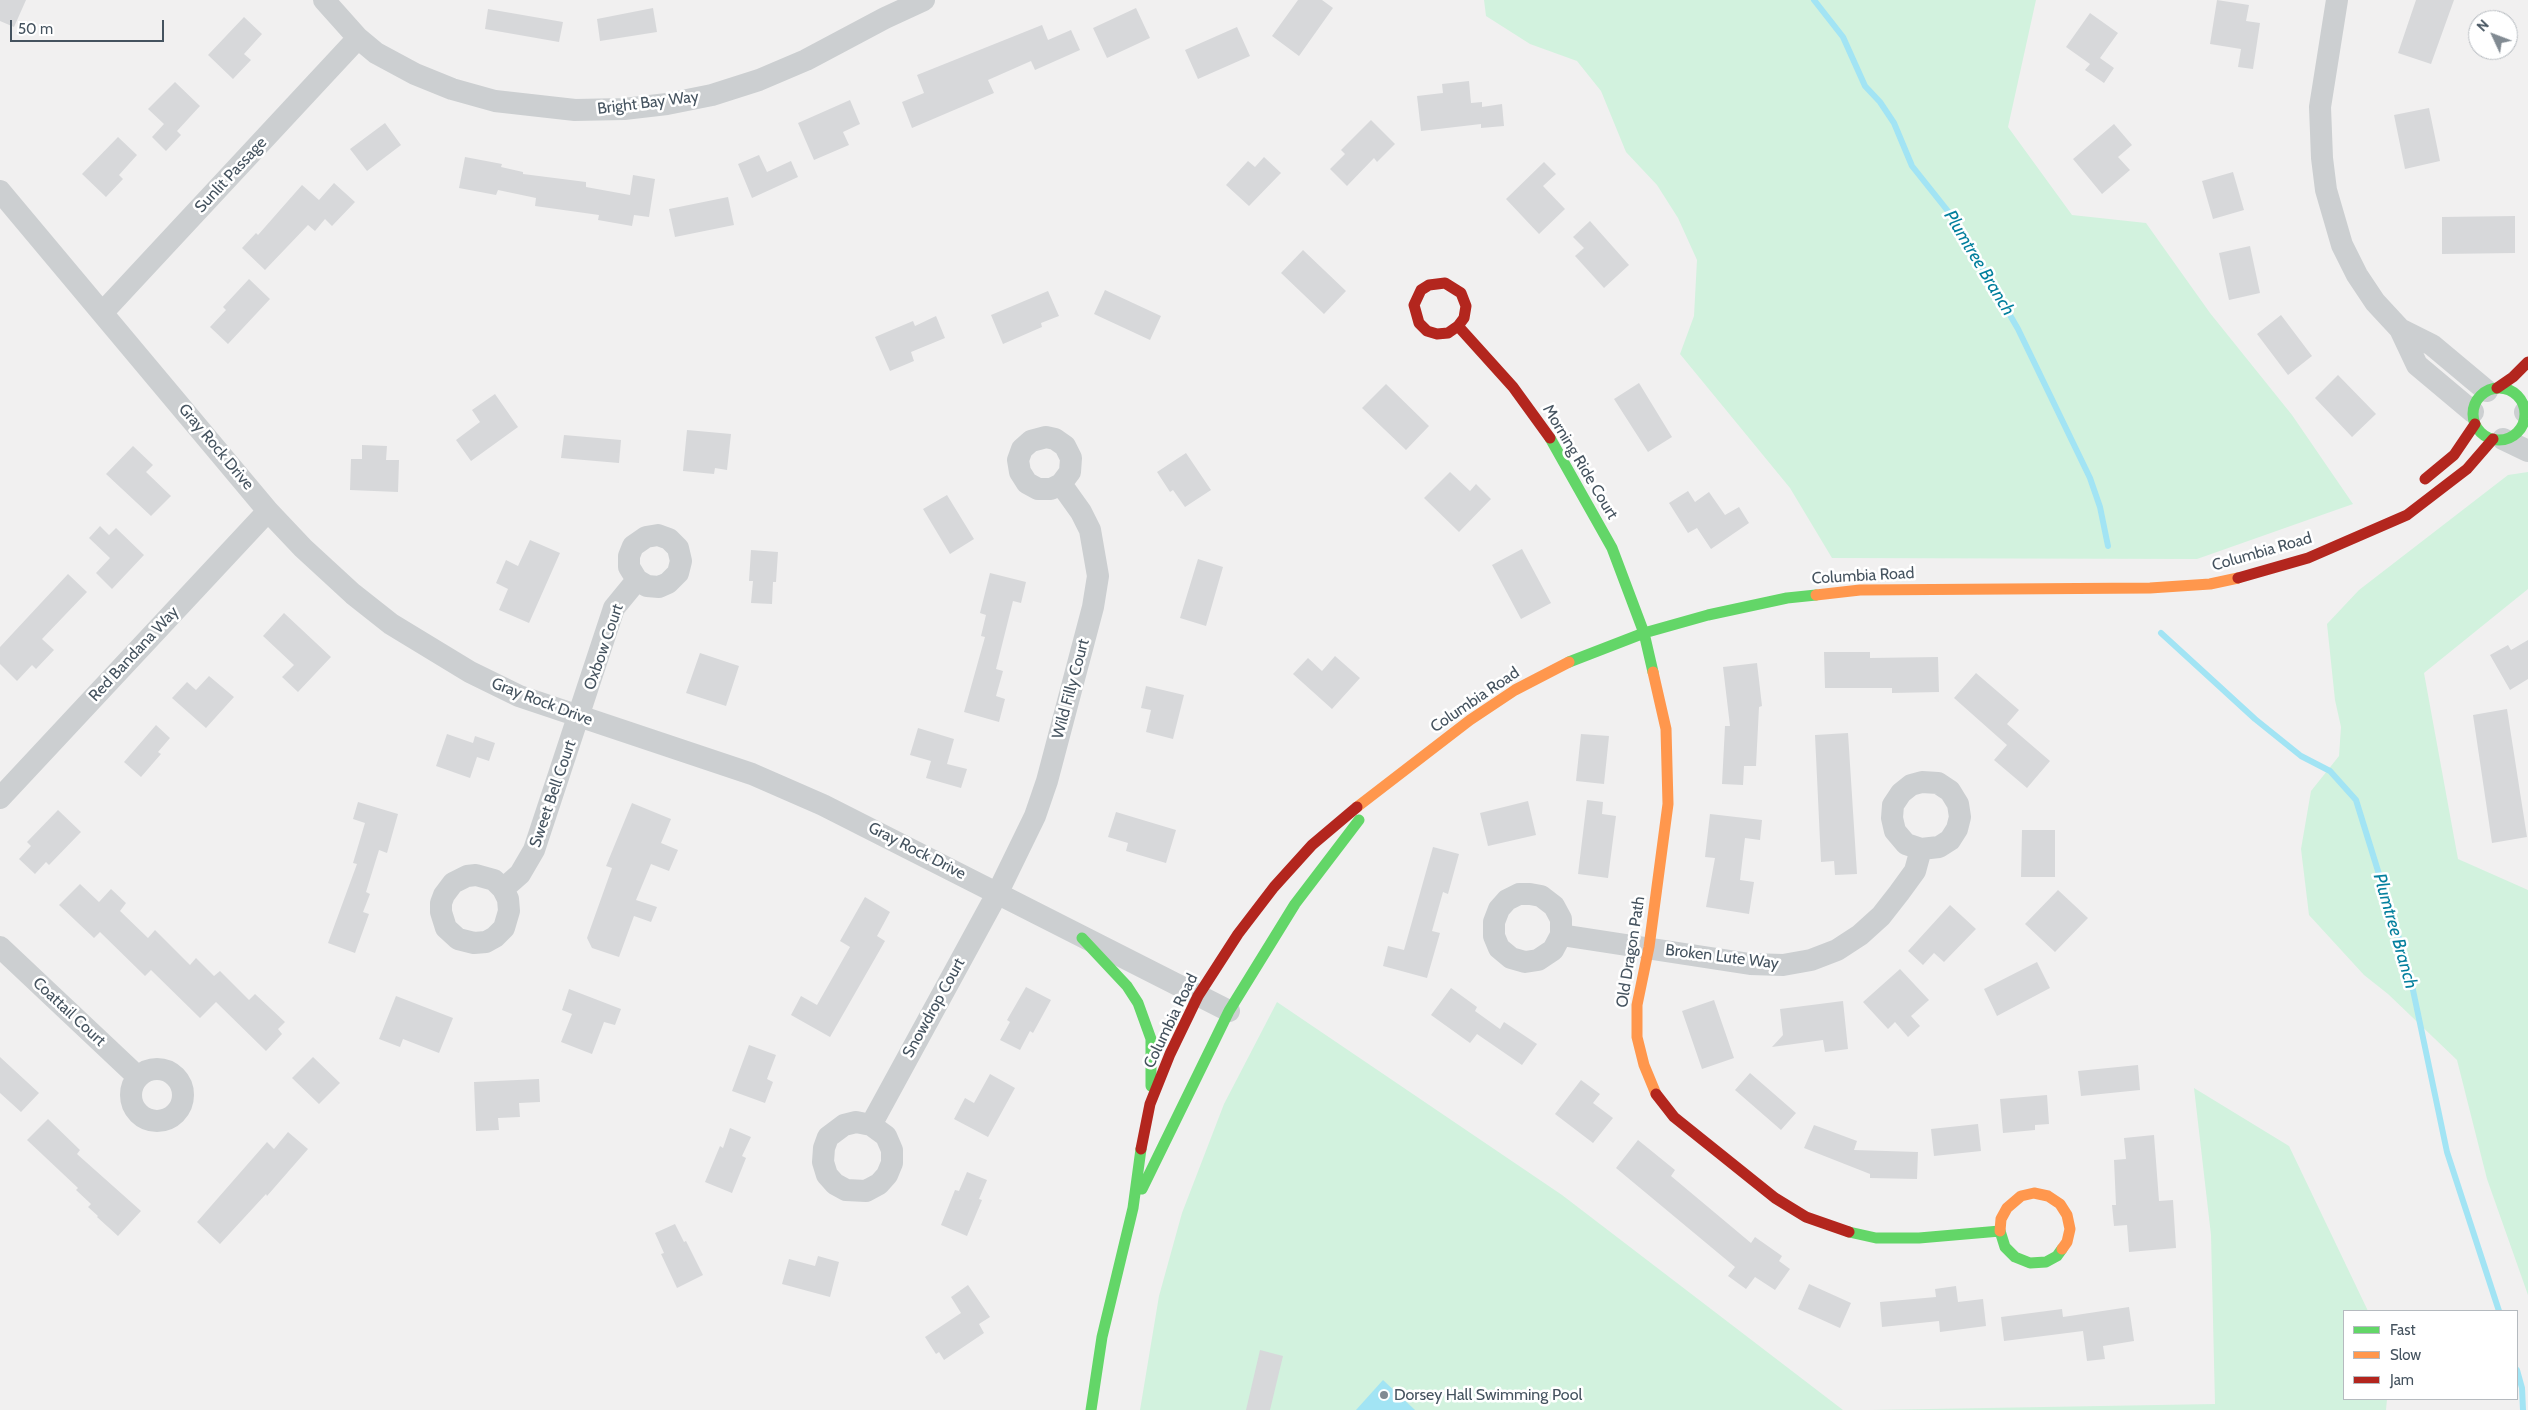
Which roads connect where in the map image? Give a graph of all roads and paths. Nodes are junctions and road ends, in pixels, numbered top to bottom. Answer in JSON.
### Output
{"nodes":[{"id":1,"x":324,"y":0,"type":"edge"},
{"id":2,"x":924,"y":0,"type":"edge"},
{"id":3,"x":2336,"y":0,"type":"edge"},
{"id":4,"x":358,"y":38,"type":"junction"},
{"id":5,"x":0,"y":190,"type":"edge"},
{"id":6,"x":104,"y":312,"type":"junction"},
{"id":7,"x":1458,"y":326,"type":"junction"},
{"id":8,"x":2400,"y":330,"type":"junction"},
{"id":9,"x":2528,"y":362,"type":"edge"},
{"id":10,"x":2492,"y":389,"type":"junction"},
{"id":11,"x":2526,"y":408,"type":"edge"},
{"id":12,"x":2474,"y":418,"type":"junction"},
{"id":13,"x":2498,"y":439,"type":"junction"},
{"id":14,"x":2528,"y":452,"type":"edge"},
{"id":15,"x":1062,"y":484,"type":"dead end"},
{"id":16,"x":2417,"y":486,"type":"dead end"},
{"id":17,"x":2388,"y":510,"type":"dead end"},
{"id":18,"x":268,"y":511,"type":"junction"},
{"id":19,"x":2361,"y":533,"type":"junction"},
{"id":20,"x":637,"y":580,"type":"dead end"},
{"id":21,"x":1644,"y":632,"type":"junction"},
{"id":22,"x":580,"y":718,"type":"junction"},
{"id":23,"x":1402,"y":772,"type":"junction"},
{"id":24,"x":0,"y":798,"type":"edge"},
{"id":25,"x":1921,"y":850,"type":"dead end"},
{"id":26,"x":503,"y":889,"type":"dead end"},
{"id":27,"x":998,"y":892,"type":"junction"},
{"id":28,"x":1561,"y":935,"type":"dead end"},
{"id":29,"x":1082,"y":938,"type":"junction"},
{"id":30,"x":0,"y":947,"type":"edge"},
{"id":31,"x":1650,"y":947,"type":"junction"},
{"id":32,"x":1198,"y":996,"type":"junction"},
{"id":33,"x":1229,"y":1011,"type":"junction"},
{"id":34,"x":138,"y":1076,"type":"dead end"},
{"id":35,"x":1150,"y":1104,"type":"junction"},
{"id":36,"x":871,"y":1125,"type":"dead end"},
{"id":37,"x":1132,"y":1208,"type":"junction"},
{"id":38,"x":2000,"y":1232,"type":"junction"},
{"id":39,"x":1091,"y":1410,"type":"edge"}],
"edges":[{"from":1,"to":4,"type":"street","name":"Bright Bay Way"},
{"from":2,"to":4,"type":"street","name":"Bright Bay Way"},
{"from":3,"to":8,"type":"street"},
{"from":4,"to":6,"type":"street","name":"Sunlit Passage"},
{"from":5,"to":6,"type":"street","name":"Gray Rock Drive"},
{"from":6,"to":18,"type":"street","name":"Gray Rock Drive"},
{"from":7,"to":7,"type":"street"},
{"from":7,"to":21,"type":"street","name":"Morning Ride Court"},
{"from":8,"to":10,"type":"street"},
{"from":8,"to":12,"type":"street"},
{"from":9,"to":10,"type":"street"},
{"from":10,"to":11,"type":"street"},
{"from":10,"to":12,"type":"street"},
{"from":11,"to":13,"type":"street"},
{"from":12,"to":13,"type":"street"},
{"from":12,"to":16,"type":"street"},
{"from":13,"to":14,"type":"street"},
{"from":13,"to":19,"type":"street","name":"Columbia Road"},
{"from":15,"to":27,"type":"street","name":"Wild Filly Court"},
{"from":17,"to":19,"type":"street","name":"Columbia Road"},
{"from":18,"to":22,"type":"street","name":"Gray Rock Drive"},
{"from":18,"to":24,"type":"street","name":"Red Bandana Way"},
{"from":19,"to":21,"type":"street","name":"Columbia Road"},
{"from":20,"to":22,"type":"street","name":"Oxbow Court"},
{"from":21,"to":23,"type":"street","name":"Columbia Road"},
{"from":21,"to":31,"type":"street","name":"Old Dragon Path"},
{"from":22,"to":26,"type":"street","name":"Sweet Bell Court"},
{"from":22,"to":27,"type":"street","name":"Gray Rock Drive"},
{"from":23,"to":32,"type":"street","name":"Columbia Road"},
{"from":23,"to":33,"type":"street","name":"Columbia Road"},
{"from":25,"to":31,"type":"street","name":"Broken Lute Way"},
{"from":27,"to":29,"type":"street","name":"Gray Rock Drive"},
{"from":27,"to":36,"type":"street","name":"Snowdrop Court"},
{"from":28,"to":31,"type":"street","name":"Broken Lute Way"},
{"from":29,"to":32,"type":"street","name":"Gray Rock Drive"},
{"from":29,"to":35,"type":"street"},
{"from":30,"to":34,"type":"street","name":"Coattail Court"},
{"from":31,"to":38,"type":"street","name":"Old Dragon Path"},
{"from":32,"to":33,"type":"street","name":"Gray Rock Drive"},
{"from":32,"to":35,"type":"street","name":"Columbia Road"},
{"from":33,"to":37,"type":"street","name":"Columbia Road"},
{"from":35,"to":37,"type":"street","name":"Columbia Road"},
{"from":37,"to":39,"type":"street","name":"Columbia Road"},
{"from":38,"to":38,"type":"street"}]}
